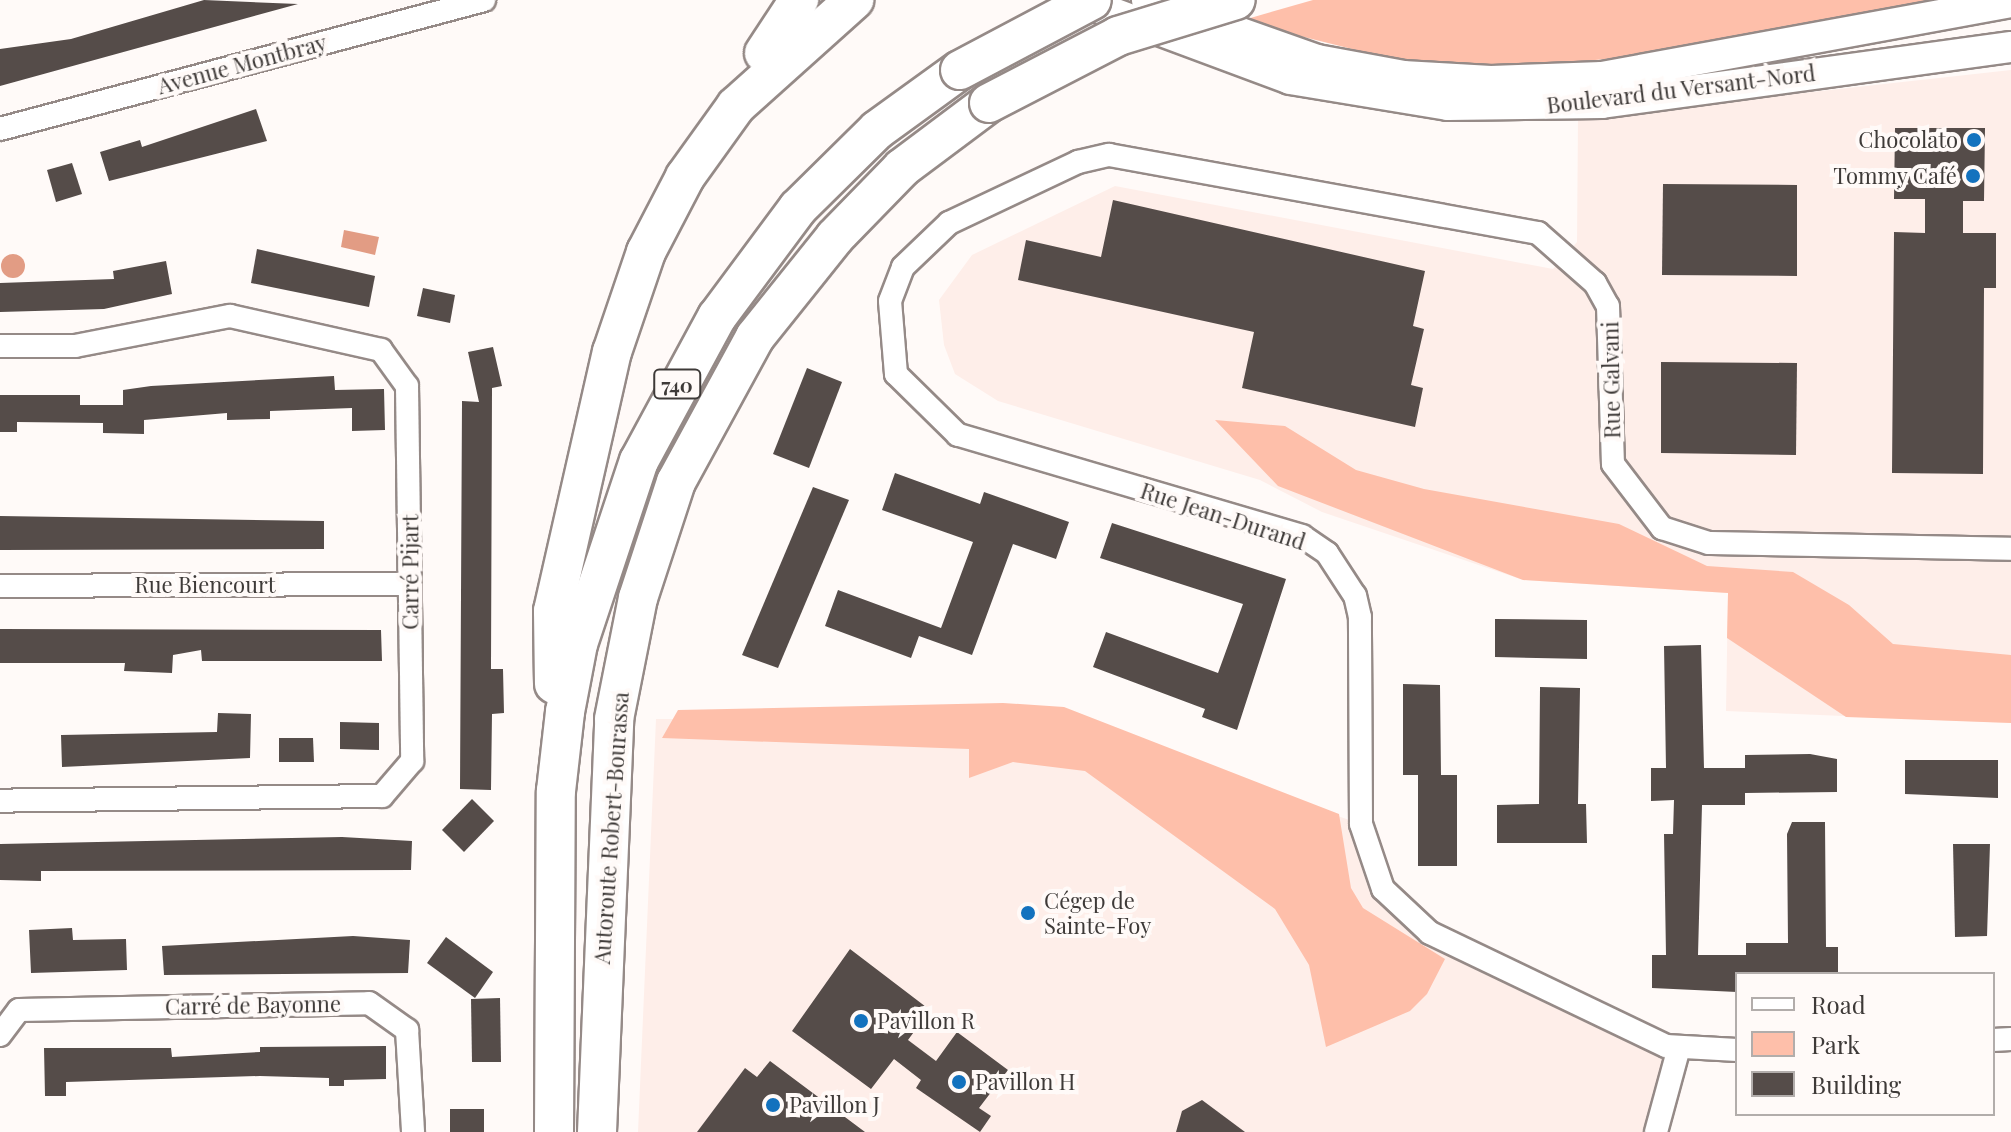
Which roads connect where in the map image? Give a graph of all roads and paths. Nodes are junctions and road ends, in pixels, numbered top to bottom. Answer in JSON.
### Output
{"nodes":[{"id":1,"x":484,"y":0,"type":"edge"},
{"id":2,"x":799,"y":0,"type":"edge"},
{"id":3,"x":854,"y":0,"type":"edge"},
{"id":4,"x":1078,"y":0,"type":"edge"},
{"id":5,"x":1092,"y":0,"type":"edge"},
{"id":6,"x":1147,"y":0,"type":"edge"},
{"id":7,"x":1236,"y":0,"type":"edge"},
{"id":8,"x":2011,"y":2,"type":"edge"},
{"id":9,"x":2011,"y":47,"type":"edge"},
{"id":10,"x":0,"y":129,"type":"edge"},
{"id":11,"x":1109,"y":155,"type":"joint"},
{"id":12,"x":672,"y":198,"type":"junction"},
{"id":13,"x":0,"y":346,"type":"edge"},
{"id":14,"x":2011,"y":549,"type":"edge"},
{"id":15,"x":410,"y":584,"type":"junction"},
{"id":16,"x":0,"y":586,"type":"edge"},
{"id":17,"x":556,"y":791,"type":"junction"},
{"id":18,"x":0,"y":801,"type":"edge"},
{"id":19,"x":607,"y":838,"type":"junction"},
{"id":20,"x":0,"y":1035,"type":"edge"},
{"id":21,"x":1735,"y":1050,"type":"edge"},
{"id":22,"x":1678,"y":1051,"type":"junction"},
{"id":23,"x":554,"y":1131,"type":"edge"},
{"id":24,"x":413,"y":1132,"type":"edge"},
{"id":25,"x":597,"y":1132,"type":"edge"},
{"id":26,"x":619,"y":1132,"type":"edge"},
{"id":27,"x":1656,"y":1132,"type":"edge"}],
"edges":[{"from":1,"to":10,"type":"street","name":"Avenue Montbray"},
{"from":2,"to":12,"type":"highway"},
{"from":3,"to":12,"type":"highway"},
{"from":4,"to":9,"type":"main road","name":"Boulevard du Versant-Nord"},
{"from":5,"to":17,"type":"highway","name":"Autoroute Robert-Bourassa","number":"740","bridge":true},
{"from":6,"to":8,"type":"main road","name":"Boulevard du Versant-Nord"},
{"from":7,"to":19,"type":"highway","name":"Autoroute Robert-Bourassa","number":"740","bridge":true},
{"from":11,"to":14,"type":"street","name":"Rue Galvani"},
{"from":11,"to":22,"type":"street","name":"Rue Jean-Durand"},
{"from":12,"to":17,"type":"highway"},
{"from":13,"to":15,"type":"street","name":"Carré Pijart"},
{"from":15,"to":16,"type":"street","name":"Rue Biencourt"},
{"from":15,"to":18,"type":"street","name":"Carré Pijart"},
{"from":17,"to":23,"type":"highway","name":"Autoroute Robert-Bourassa","number":"740"},
{"from":19,"to":25,"type":"highway","name":"Autoroute Robert-Bourassa","number":"740"},
{"from":19,"to":26,"type":"highway"},
{"from":20,"to":24,"type":"street","name":"Carré de Bayonne"},
{"from":21,"to":22,"type":"street","name":"Rue Jean-Durand"},
{"from":22,"to":27,"type":"street"}]}
